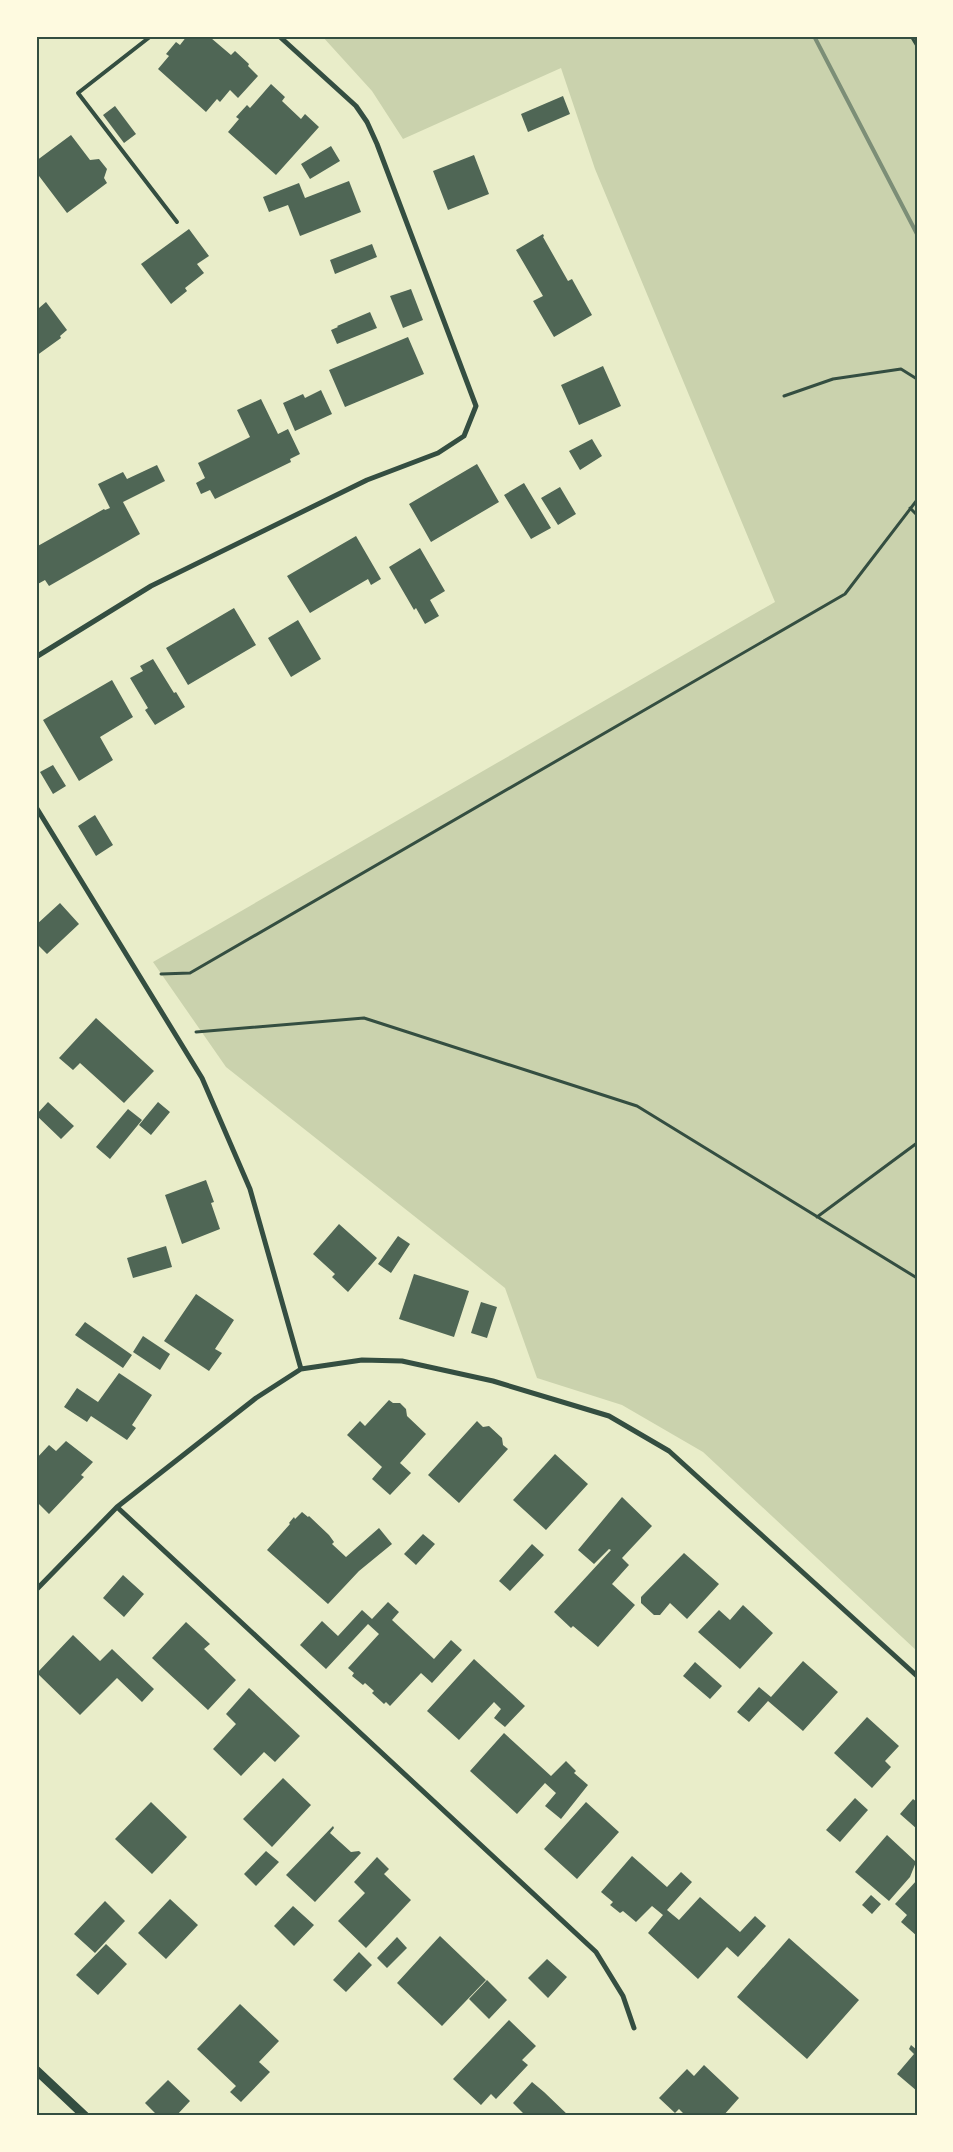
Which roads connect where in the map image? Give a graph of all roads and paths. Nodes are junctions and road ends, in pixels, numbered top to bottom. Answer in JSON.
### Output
{"nodes":[{"id":1,"x":151,"y":36,"type":"edge"},
{"id":2,"x":279,"y":36,"type":"edge"},
{"id":3,"x":911,"y":36,"type":"edge"},
{"id":4,"x":917,"y":46,"type":"edge"},
{"id":5,"x":176,"y":222,"type":"dead end"},
{"id":6,"x":917,"y":379,"type":"edge"},
{"id":7,"x":784,"y":396,"type":"dead end"},
{"id":8,"x":917,"y":500,"type":"edge"},
{"id":9,"x":910,"y":508,"type":"junction"},
{"id":10,"x":917,"y":515,"type":"edge"},
{"id":11,"x":36,"y":657,"type":"edge"},
{"id":12,"x":36,"y":807,"type":"edge"},
{"id":13,"x":139,"y":975,"type":"junction"},
{"id":14,"x":175,"y":1034,"type":"junction"},
{"id":15,"x":917,"y":1143,"type":"edge"},
{"id":16,"x":817,"y":1217,"type":"junction"},
{"id":17,"x":917,"y":1278,"type":"edge"},
{"id":18,"x":301,"y":1369,"type":"junction"},
{"id":19,"x":117,"y":1507,"type":"junction"},
{"id":20,"x":36,"y":1590,"type":"edge"},
{"id":21,"x":917,"y":1676,"type":"edge"},
{"id":22,"x":634,"y":2028,"type":"dead end"},
{"id":23,"x":36,"y":2070,"type":"edge"},
{"id":24,"x":85,"y":2116,"type":"edge"}],
"edges":[{"from":1,"to":5,"type":"lane"},
{"from":2,"to":11,"type":"street"},
{"from":3,"to":4,"type":"path"},
{"from":6,"to":7,"type":"path"},
{"from":8,"to":9,"type":"path"},
{"from":9,"to":10,"type":"path"},
{"from":9,"to":13,"type":"path"},
{"from":12,"to":13,"type":"street"},
{"from":13,"to":14,"type":"street"},
{"from":14,"to":16,"type":"path"},
{"from":14,"to":18,"type":"street"},
{"from":15,"to":16,"type":"path"},
{"from":16,"to":17,"type":"path"},
{"from":18,"to":19,"type":"street"},
{"from":18,"to":21,"type":"street"},
{"from":19,"to":20,"type":"street"},
{"from":19,"to":22,"type":"street"},
{"from":23,"to":24,"type":"street"}]}
